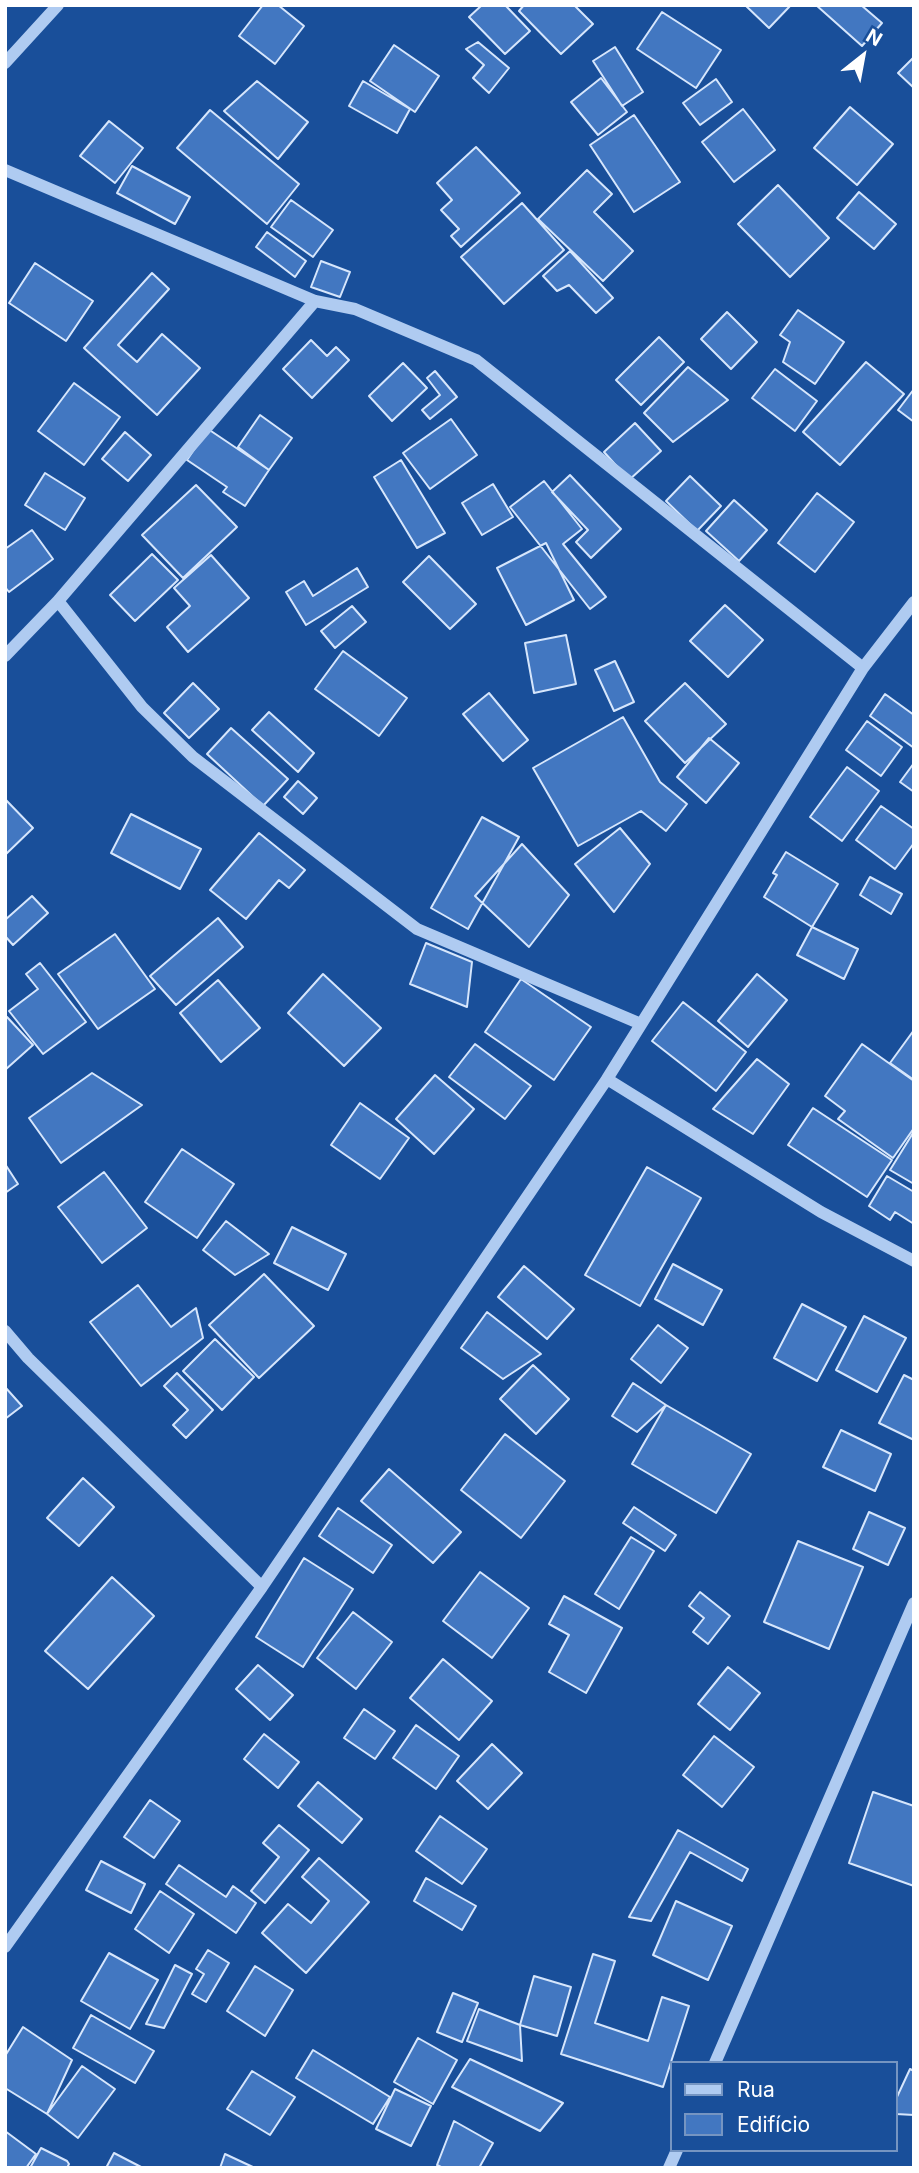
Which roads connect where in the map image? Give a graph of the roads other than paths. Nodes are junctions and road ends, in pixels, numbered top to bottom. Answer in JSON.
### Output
{"nodes":[{"id":1,"x":58,"y":5,"type":"edge"},
{"id":2,"x":5,"y":64,"type":"edge"},
{"id":3,"x":5,"y":170,"type":"edge"},
{"id":4,"x":315,"y":301,"type":"junction"},
{"id":5,"x":58,"y":601,"type":"junction"},
{"id":6,"x":914,"y":602,"type":"edge"},
{"id":7,"x":5,"y":656,"type":"edge"},
{"id":8,"x":863,"y":668,"type":"junction"},
{"id":9,"x":641,"y":1024,"type":"junction"},
{"id":10,"x":607,"y":1079,"type":"junction"},
{"id":11,"x":914,"y":1261,"type":"edge"},
{"id":12,"x":5,"y":1331,"type":"edge"},
{"id":13,"x":262,"y":1587,"type":"junction"},
{"id":14,"x":914,"y":1603,"type":"edge"},
{"id":15,"x":5,"y":1947,"type":"edge"},
{"id":16,"x":716,"y":2061,"type":"edge"},
{"id":17,"x":676,"y":2152,"type":"edge"},
{"id":18,"x":669,"y":2168,"type":"edge"}],
"edges":[{"from":1,"to":2,"type":"street"},
{"from":3,"to":4,"type":"street"},
{"from":4,"to":5,"type":"street"},
{"from":4,"to":8,"type":"street"},
{"from":5,"to":7,"type":"street"},
{"from":5,"to":9,"type":"street"},
{"from":6,"to":8,"type":"street"},
{"from":8,"to":9,"type":"street"},
{"from":9,"to":10,"type":"street"},
{"from":10,"to":11,"type":"street"},
{"from":10,"to":13,"type":"street"},
{"from":12,"to":13,"type":"street"},
{"from":13,"to":15,"type":"street"},
{"from":14,"to":16,"type":"street"},
{"from":17,"to":18,"type":"street"}]}
